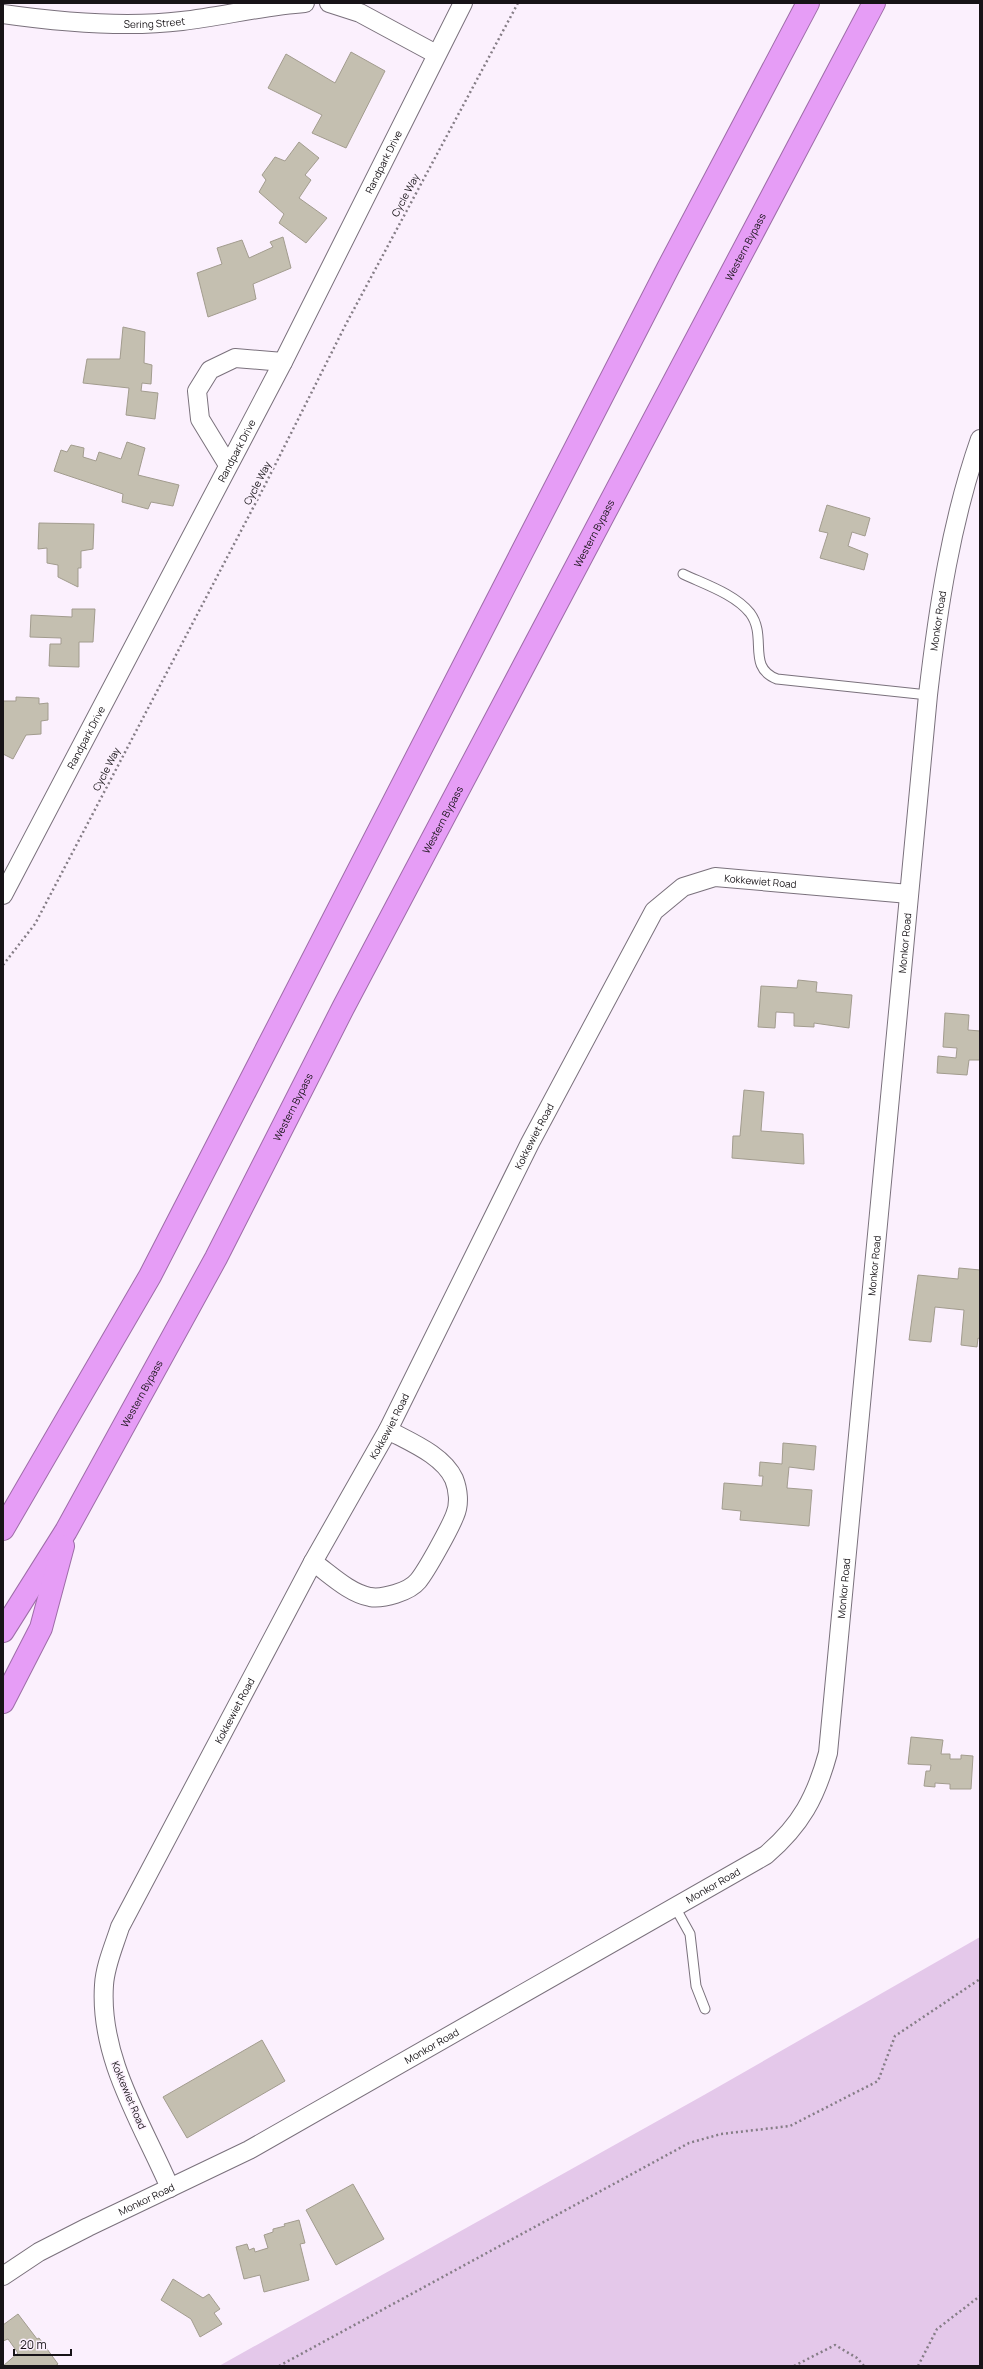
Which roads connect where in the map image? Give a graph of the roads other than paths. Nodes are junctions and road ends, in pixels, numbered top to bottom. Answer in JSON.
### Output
{"nodes":[{"id":1,"x":305,"y":3,"type":"edge"},
{"id":2,"x":329,"y":3,"type":"edge"},
{"id":3,"x":463,"y":3,"type":"edge"},
{"id":4,"x":808,"y":3,"type":"edge"},
{"id":5,"x":874,"y":3,"type":"edge"},
{"id":6,"x":3,"y":14,"type":"edge"},
{"id":7,"x":436,"y":54,"type":"junction"},
{"id":8,"x":283,"y":362,"type":"junction"},
{"id":9,"x":980,"y":439,"type":"edge"},
{"id":10,"x":228,"y":465,"type":"junction"},
{"id":11,"x":683,"y":574,"type":"dead end"},
{"id":12,"x":928,"y":695,"type":"junction"},
{"id":13,"x":909,"y":894,"type":"junction"},
{"id":14,"x":3,"y":895,"type":"edge"},
{"id":15,"x":388,"y":1430,"type":"junction"},
{"id":16,"x":3,"y":1529,"type":"edge"},
{"id":17,"x":66,"y":1531,"type":"junction"},
{"id":18,"x":313,"y":1562,"type":"junction"},
{"id":19,"x":3,"y":1631,"type":"edge"},
{"id":20,"x":3,"y":1702,"type":"edge"},
{"id":21,"x":675,"y":1907,"type":"junction"},
{"id":22,"x":705,"y":2009,"type":"dead end"},
{"id":23,"x":170,"y":2188,"type":"junction"},
{"id":24,"x":3,"y":2276,"type":"edge"}],
"edges":[{"from":1,"to":6,"type":"street","name":"Sering Street"},
{"from":2,"to":7,"type":"street"},
{"from":3,"to":7,"type":"street","name":"Randpark Drive"},
{"from":4,"to":16,"type":"highway"},
{"from":5,"to":17,"type":"highway","name":"Western Bypass"},
{"from":7,"to":8,"type":"street","name":"Randpark Drive"},
{"from":8,"to":10,"type":"street","name":"Randpark Drive"},
{"from":8,"to":10,"type":"street"},
{"from":9,"to":12,"type":"street","name":"Monkor Road"},
{"from":10,"to":14,"type":"street","name":"Randpark Drive"},
{"from":11,"to":12,"type":"lane"},
{"from":12,"to":13,"type":"street","name":"Monkor Road"},
{"from":13,"to":15,"type":"street","name":"Kokkewiet Road"},
{"from":13,"to":21,"type":"street","name":"Monkor Road"},
{"from":15,"to":18,"type":"street","name":"Kokkewiet Road"},
{"from":15,"to":18,"type":"street"},
{"from":17,"to":19,"type":"highway","name":"Western Bypass"},
{"from":17,"to":20,"type":"highway"},
{"from":18,"to":23,"type":"street","name":"Kokkewiet Road"},
{"from":21,"to":22,"type":"lane"},
{"from":21,"to":23,"type":"street","name":"Monkor Road"},
{"from":23,"to":24,"type":"street","name":"Monkor Road"}]}
